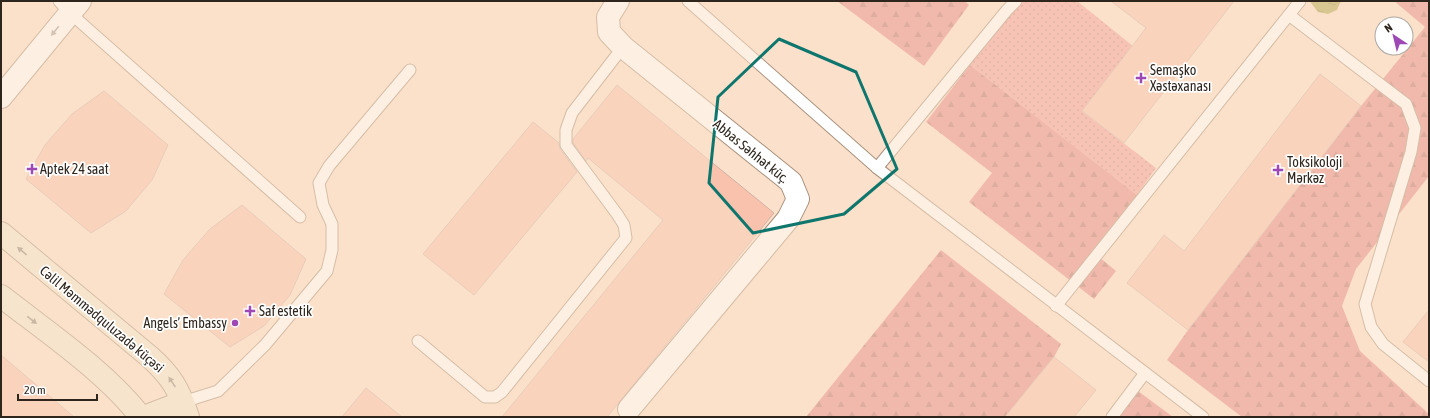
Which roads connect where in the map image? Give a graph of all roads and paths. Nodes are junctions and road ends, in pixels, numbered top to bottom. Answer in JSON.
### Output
{"nodes":[{"id":1,"x":618,"y":1,"type":"edge"},
{"id":2,"x":688,"y":1,"type":"edge"},
{"id":3,"x":1016,"y":1,"type":"edge"},
{"id":4,"x":1300,"y":1,"type":"edge"},
{"id":5,"x":70,"y":5,"type":"edge"},
{"id":6,"x":1289,"y":15,"type":"junction"},
{"id":7,"x":623,"y":47,"type":"junction"},
{"id":8,"x":410,"y":70,"type":"dead end"},
{"id":9,"x":1,"y":97,"type":"edge"},
{"id":10,"x":877,"y":168,"type":"junction"},
{"id":11,"x":300,"y":217,"type":"dead end"},
{"id":12,"x":1,"y":234,"type":"edge"},
{"id":13,"x":1,"y":296,"type":"edge"},
{"id":14,"x":1056,"y":306,"type":"junction"},
{"id":15,"x":418,"y":341,"type":"dead end"},
{"id":16,"x":1145,"y":373,"type":"junction"},
{"id":17,"x":1429,"y":381,"type":"edge"},
{"id":18,"x":186,"y":409,"type":"edge"},
{"id":19,"x":629,"y":409,"type":"dead end"},
{"id":20,"x":141,"y":417,"type":"edge"},
{"id":21,"x":144,"y":417,"type":"edge"},
{"id":22,"x":1112,"y":417,"type":"edge"},
{"id":23,"x":1203,"y":417,"type":"edge"}],
"edges":[{"from":1,"to":7,"type":"street","name":"Abbas Səhhət küç."},
{"from":2,"to":10,"type":"lane"},
{"from":3,"to":10,"type":"lane"},
{"from":4,"to":6,"type":"lane"},
{"from":5,"to":9,"type":"street","one_way":true},
{"from":5,"to":11,"type":"lane"},
{"from":6,"to":14,"type":"lane"},
{"from":6,"to":17,"type":"lane"},
{"from":7,"to":15,"type":"lane"},
{"from":7,"to":19,"type":"street","name":"Abbas Səhhət küç."},
{"from":8,"to":18,"type":"lane"},
{"from":10,"to":14,"type":"lane"},
{"from":18,"to":12,"type":"main road","name":"Cəlil Məmmədquluzadə küçəsi","one_way":true},
{"from":13,"to":20,"type":"main road","one_way":true},
{"from":14,"to":16,"type":"lane"},
{"from":16,"to":22,"type":"lane"},
{"from":16,"to":23,"type":"lane"},
{"from":18,"to":21,"type":"main road"}]}
